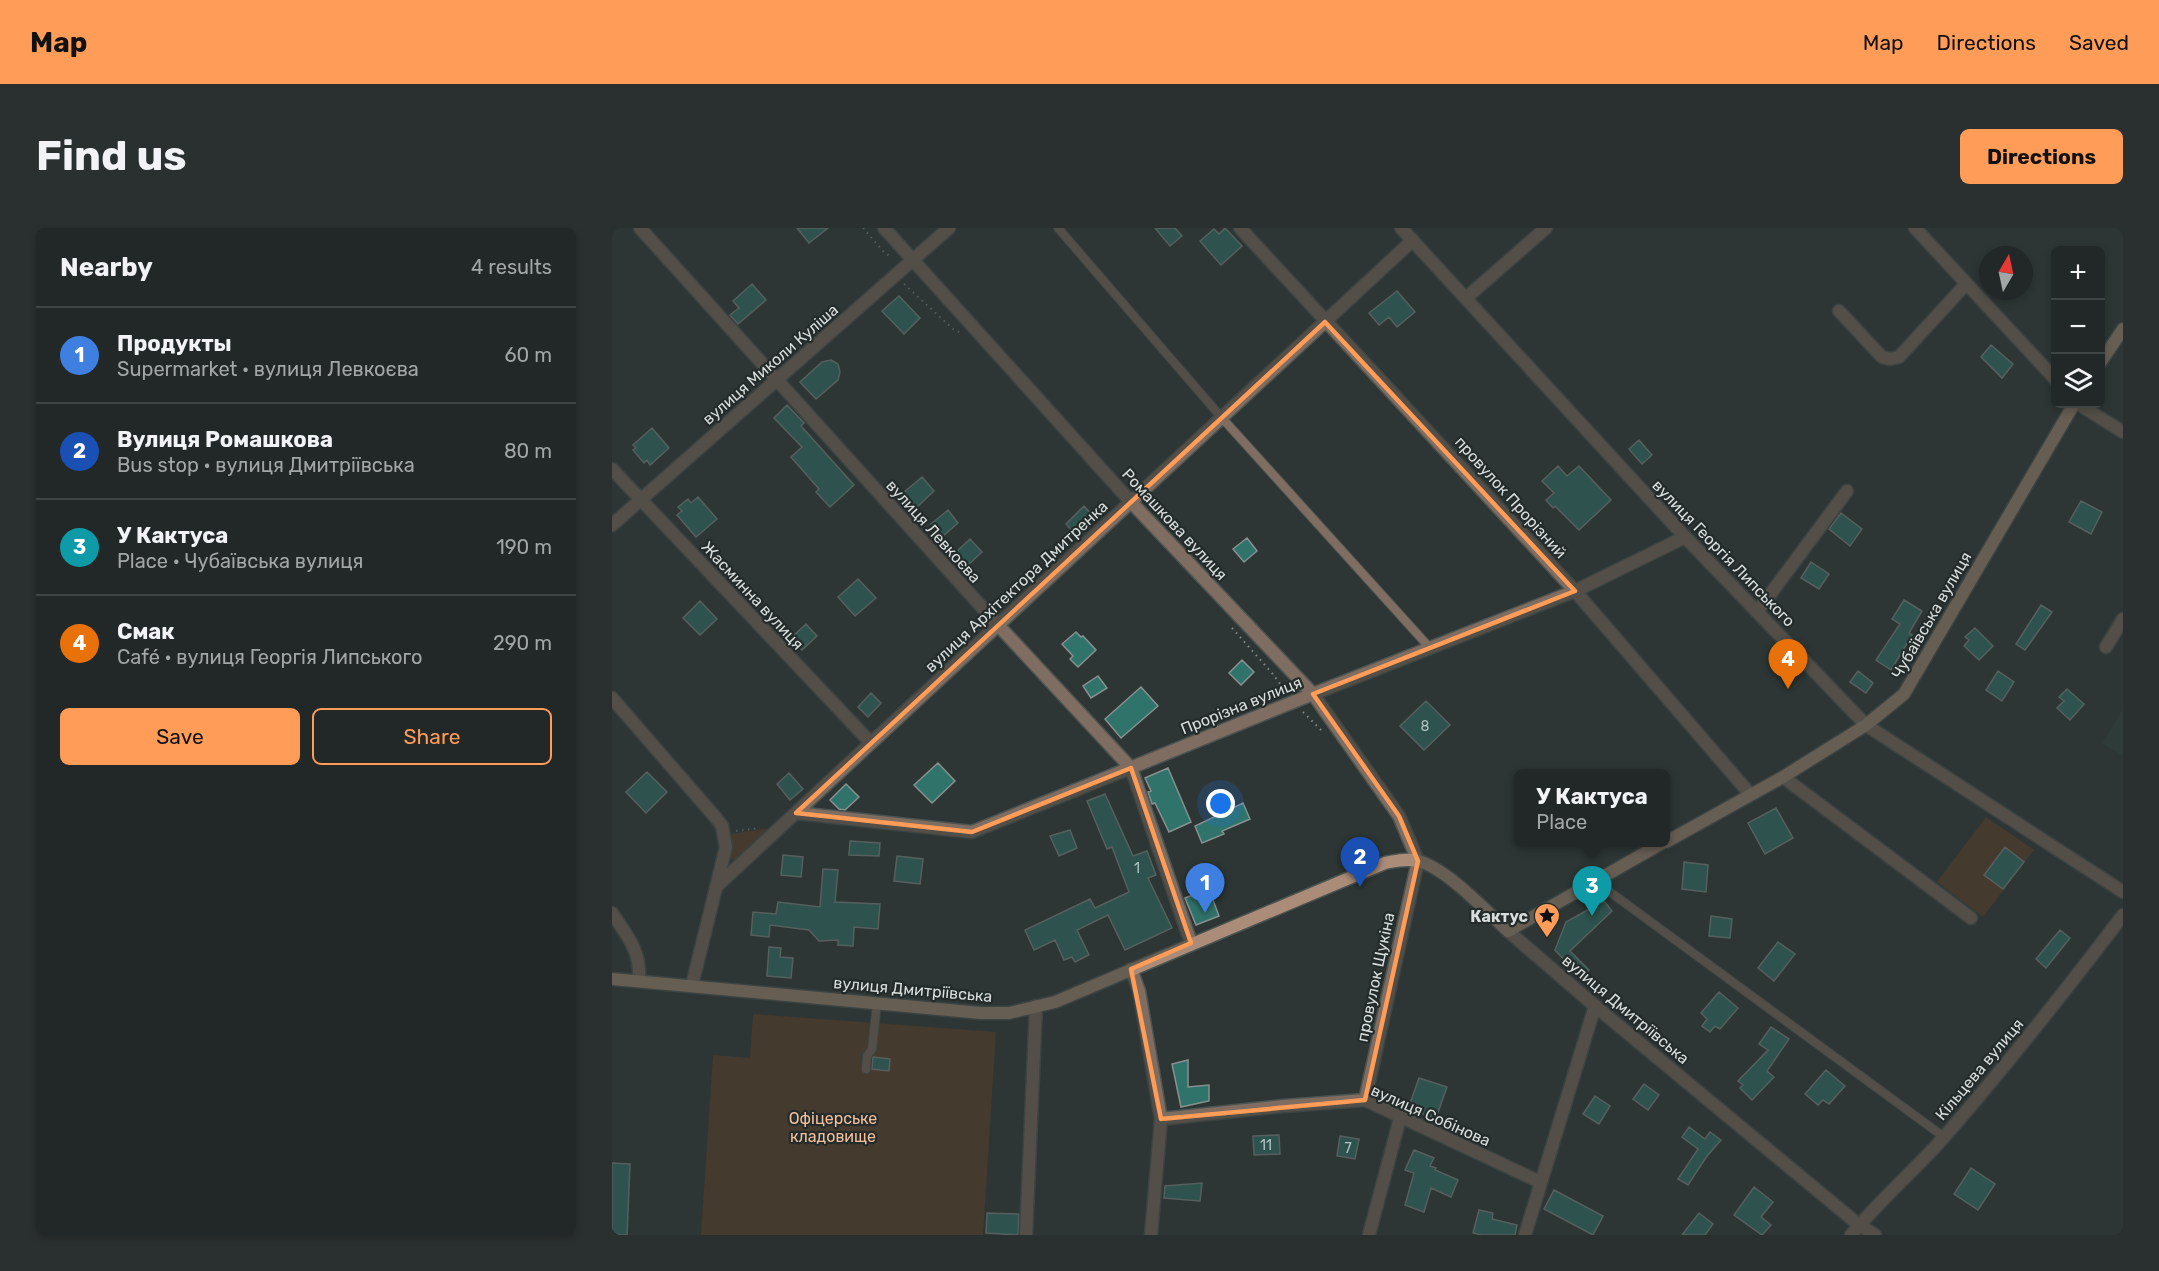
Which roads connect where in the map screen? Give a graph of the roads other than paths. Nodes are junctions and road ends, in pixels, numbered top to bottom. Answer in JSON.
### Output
{"nodes":[{"id":1,"x":640,"y":228,"type":"edge"},
{"id":2,"x":884,"y":228,"type":"edge"},
{"id":3,"x":949,"y":228,"type":"edge"},
{"id":4,"x":1058,"y":228,"type":"edge"},
{"id":5,"x":1240,"y":228,"type":"edge"},
{"id":6,"x":1401,"y":228,"type":"edge"},
{"id":7,"x":1546,"y":228,"type":"edge"},
{"id":8,"x":1915,"y":228,"type":"edge"},
{"id":9,"x":1413,"y":240,"type":"junction"},
{"id":10,"x":912,"y":260,"type":"junction"},
{"id":11,"x":1966,"y":284,"type":"junction"},
{"id":12,"x":1466,"y":298,"type":"junction"},
{"id":13,"x":1839,"y":311,"type":"dead end"},
{"id":14,"x":1325,"y":322,"type":"junction"},
{"id":15,"x":2123,"y":328,"type":"edge"},
{"id":16,"x":2105,"y":355,"type":"edge"},
{"id":17,"x":2051,"y":376,"type":"edge"},
{"id":18,"x":776,"y":381,"type":"junction"},
{"id":19,"x":2074,"y":408,"type":"edge"},
{"id":20,"x":2083,"y":408,"type":"edge"},
{"id":21,"x":1222,"y":418,"type":"junction"},
{"id":22,"x":2123,"y":432,"type":"edge"},
{"id":23,"x":612,"y":469,"type":"edge"},
{"id":24,"x":1847,"y":491,"type":"dead end"},
{"id":25,"x":640,"y":499,"type":"junction"},
{"id":26,"x":1131,"y":502,"type":"junction"},
{"id":27,"x":612,"y":525,"type":"edge"},
{"id":28,"x":1685,"y":537,"type":"junction"},
{"id":29,"x":1575,"y":591,"type":"junction"},
{"id":30,"x":1757,"y":612,"type":"junction"},
{"id":31,"x":2123,"y":619,"type":"edge"},
{"id":32,"x":998,"y":626,"type":"junction"},
{"id":33,"x":2106,"y":647,"type":"dead end"},
{"id":34,"x":1430,"y":648,"type":"junction"},
{"id":35,"x":1313,"y":694,"type":"junction"},
{"id":36,"x":612,"y":698,"type":"edge"},
{"id":37,"x":1866,"y":725,"type":"junction"},
{"id":38,"x":871,"y":743,"type":"junction"},
{"id":39,"x":1131,"y":768,"type":"junction"},
{"id":40,"x":1783,"y":777,"type":"junction"},
{"id":41,"x":1750,"y":794,"type":"junction"},
{"id":42,"x":796,"y":813,"type":"junction"},
{"id":43,"x":1670,"y":839,"type":"edge"},
{"id":44,"x":1656,"y":847,"type":"edge"},
{"id":45,"x":1418,"y":861,"type":"junction"},
{"id":46,"x":1595,"y":881,"type":"junction"},
{"id":47,"x":718,"y":885,"type":"junction"},
{"id":48,"x":2123,"y":892,"type":"edge"},
{"id":49,"x":612,"y":913,"type":"edge"},
{"id":50,"x":2123,"y":915,"type":"edge"},
{"id":51,"x":1971,"y":918,"type":"dead end"},
{"id":52,"x":1508,"y":931,"type":"junction"},
{"id":53,"x":1191,"y":944,"type":"junction"},
{"id":54,"x":1131,"y":969,"type":"junction"},
{"id":55,"x":612,"y":979,"type":"edge"},
{"id":56,"x":639,"y":981,"type":"junction"},
{"id":57,"x":692,"y":985,"type":"junction"},
{"id":58,"x":877,"y":1003,"type":"junction"},
{"id":59,"x":1036,"y":1006,"type":"junction"},
{"id":60,"x":1594,"y":1006,"type":"junction"},
{"id":61,"x":866,"y":1070,"type":"dead end"},
{"id":62,"x":1365,"y":1100,"type":"junction"},
{"id":63,"x":1400,"y":1118,"type":"junction"},
{"id":64,"x":1161,"y":1119,"type":"junction"},
{"id":65,"x":1944,"y":1137,"type":"junction"},
{"id":66,"x":1540,"y":1182,"type":"junction"},
{"id":67,"x":1859,"y":1225,"type":"junction"},
{"id":68,"x":1026,"y":1235,"type":"edge"},
{"id":69,"x":1151,"y":1235,"type":"edge"},
{"id":70,"x":1370,"y":1235,"type":"edge"},
{"id":71,"x":1525,"y":1235,"type":"edge"},
{"id":72,"x":1851,"y":1235,"type":"edge"},
{"id":73,"x":1875,"y":1235,"type":"edge"}],
"edges":[{"from":1,"to":18,"type":"street","name":"вулиця Левкоєва"},
{"from":2,"to":10,"type":"street","name":"Ромашкова вулиця"},
{"from":3,"to":10,"type":"street","name":"вулиця Миколи Куліша"},
{"from":4,"to":21,"type":"lane"},
{"from":5,"to":14,"type":"street","name":"провулок Прорізний"},
{"from":6,"to":9,"type":"street","name":"вулиця Георгія Липського"},
{"from":7,"to":12,"type":"street"},
{"from":8,"to":11,"type":"street"},
{"from":9,"to":12,"type":"street","name":"вулиця Георгія Липського"},
{"from":9,"to":14,"type":"street","name":"вулиця Архітектора Дмитренка"},
{"from":10,"to":18,"type":"street","name":"вулиця Миколи Куліша"},
{"from":10,"to":26,"type":"street","name":"Ромашкова вулиця"},
{"from":11,"to":13,"type":"street"},
{"from":11,"to":17,"type":"street"},
{"from":12,"to":28,"type":"street","name":"вулиця Георгія Липського"},
{"from":14,"to":21,"type":"street","name":"вулиця Архітектора Дмитренка"},
{"from":14,"to":29,"type":"street","name":"провулок Прорізний"},
{"from":15,"to":16,"type":"main road"},
{"from":18,"to":25,"type":"street","name":"вулиця Миколи Куліша"},
{"from":18,"to":32,"type":"street","name":"вулиця Левкоєва"},
{"from":19,"to":37,"type":"main road","name":"Чубаївська вулиця"},
{"from":20,"to":22,"type":"street"},
{"from":21,"to":26,"type":"street","name":"вулиця Архітектора Дмитренка"},
{"from":21,"to":34,"type":"lane"},
{"from":23,"to":25,"type":"street","name":"Жасминна вулиця"},
{"from":24,"to":30,"type":"street"},
{"from":25,"to":27,"type":"street","name":"вулиця Миколи Куліша"},
{"from":25,"to":38,"type":"street","name":"Жасминна вулиця"},
{"from":26,"to":32,"type":"street","name":"вулиця Архітектора Дмитренка"},
{"from":26,"to":35,"type":"street","name":"Ромашкова вулиця"},
{"from":28,"to":29,"type":"street","name":"Прорізна вулиця"},
{"from":28,"to":30,"type":"street","name":"вулиця Георгія Липського"},
{"from":29,"to":34,"type":"street","name":"Прорізна вулиця"},
{"from":29,"to":41,"type":"street","name":"провулок Прорізний"},
{"from":30,"to":37,"type":"street","name":"вулиця Георгія Липського"},
{"from":31,"to":33,"type":"street"},
{"from":32,"to":38,"type":"street","name":"вулиця Архітектора Дмитренка"},
{"from":32,"to":39,"type":"street","name":"вулиця Левкоєва"},
{"from":34,"to":35,"type":"street","name":"Прорізна вулиця"},
{"from":35,"to":39,"type":"street","name":"Прорізна вулиця"},
{"from":35,"to":45,"type":"street","name":"Ромашкова вулиця"},
{"from":36,"to":47,"type":"street"},
{"from":37,"to":40,"type":"main road","name":"Чубаївська вулиця"},
{"from":37,"to":48,"type":"street","name":"вулиця Георгія Липського"},
{"from":38,"to":42,"type":"street","name":"вулиця Архітектора Дмитренка"},
{"from":39,"to":42,"type":"street","name":"Прорізна вулиця"},
{"from":39,"to":53,"type":"street","name":"вулиця Левкоєва"},
{"from":40,"to":41,"type":"main road","name":"Чубаївська вулиця"},
{"from":40,"to":51,"type":"street"},
{"from":41,"to":43,"type":"main road","name":"Чубаївська вулиця"},
{"from":42,"to":47,"type":"street","name":"вулиця Архітектора Дмитренка"},
{"from":44,"to":46,"type":"main road","name":"Чубаївська вулиця"},
{"from":45,"to":52,"type":"main road","name":"вулиця Дмитріївська"},
{"from":45,"to":53,"type":"main road","name":"вулиця Дмитріївська"},
{"from":45,"to":62,"type":"street","name":"провулок Щукіна"},
{"from":46,"to":52,"type":"main road","name":"Чубаївська вулиця"},
{"from":46,"to":65,"type":"lane"},
{"from":47,"to":57,"type":"street"},
{"from":49,"to":56,"type":"street"},
{"from":50,"to":65,"type":"street","name":"Кільцева вулиця"},
{"from":52,"to":60,"type":"street","name":"вулиця Дмитріївська"},
{"from":53,"to":54,"type":"main road","name":"вулиця Дмитріївська"},
{"from":54,"to":59,"type":"main road","name":"вулиця Дмитріївська"},
{"from":54,"to":64,"type":"street"},
{"from":55,"to":56,"type":"main road","name":"вулиця Дмитріївська"},
{"from":56,"to":57,"type":"main road","name":"вулиця Дмитріївська"},
{"from":57,"to":58,"type":"main road","name":"вулиця Дмитріївська"},
{"from":58,"to":59,"type":"main road","name":"вулиця Дмитріївська"},
{"from":58,"to":61,"type":"lane"},
{"from":59,"to":68,"type":"street"},
{"from":60,"to":66,"type":"street"},
{"from":60,"to":67,"type":"street","name":"вулиця Дмитріївська"},
{"from":62,"to":63,"type":"street","name":"вулиця Собінова"},
{"from":62,"to":64,"type":"street","name":"вулиця Собінова"},
{"from":63,"to":66,"type":"street","name":"вулиця Собінова"},
{"from":63,"to":70,"type":"street"},
{"from":64,"to":69,"type":"street"},
{"from":65,"to":67,"type":"street","name":"Кільцева вулиця"},
{"from":66,"to":71,"type":"street"},
{"from":67,"to":72,"type":"street","name":"Кільцева вулиця"},
{"from":67,"to":73,"type":"street","name":"вулиця Дмитріївська"}]}
